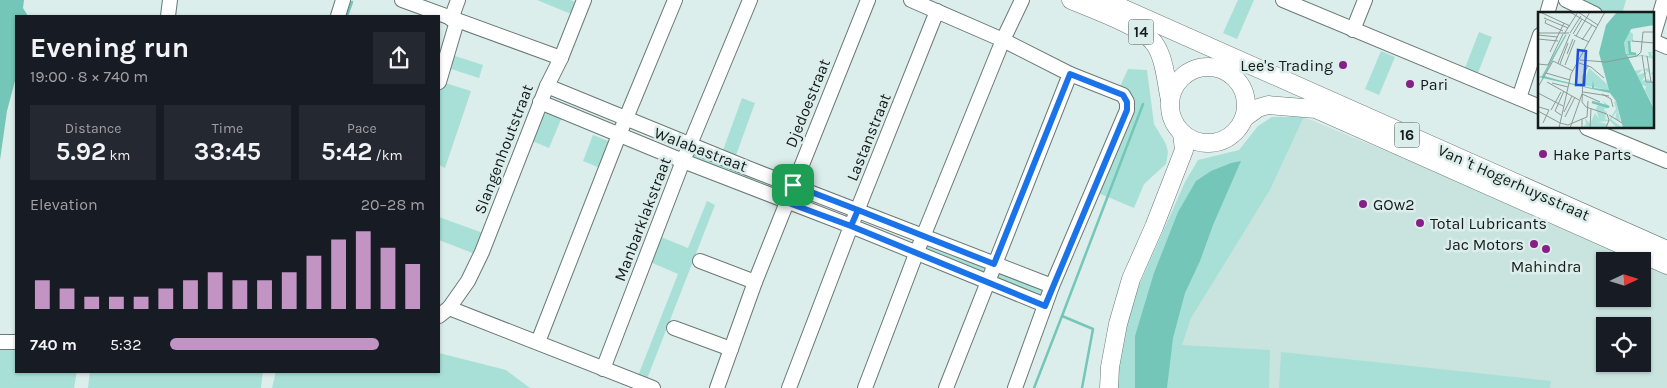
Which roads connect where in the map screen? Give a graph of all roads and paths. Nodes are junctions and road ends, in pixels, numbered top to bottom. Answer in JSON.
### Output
{"nodes":[{"id":1,"x":170,"y":0,"type":"edge"},
{"id":2,"x":343,"y":0,"type":"edge"},
{"id":3,"x":402,"y":0,"type":"edge"},
{"id":4,"x":458,"y":0,"type":"edge"},
{"id":5,"x":584,"y":0,"type":"edge"},
{"id":6,"x":675,"y":0,"type":"edge"},
{"id":7,"x":750,"y":0,"type":"edge"},
{"id":8,"x":868,"y":0,"type":"edge"},
{"id":9,"x":911,"y":0,"type":"edge"},
{"id":10,"x":1022,"y":0,"type":"edge"},
{"id":11,"x":1071,"y":0,"type":"edge"},
{"id":12,"x":1104,"y":0,"type":"edge"},
{"id":13,"x":1283,"y":0,"type":"edge"},
{"id":14,"x":1366,"y":0,"type":"edge"},
{"id":15,"x":1551,"y":0,"type":"edge"},
{"id":16,"x":1566,"y":0,"type":"edge"},
{"id":17,"x":1664,"y":0,"type":"edge"},
{"id":18,"x":414,"y":11,"type":"edge"},
{"id":19,"x":937,"y":12,"type":"junction"},
{"id":20,"x":1547,"y":12,"type":"edge"},
{"id":21,"x":1591,"y":12,"type":"edge"},
{"id":22,"x":168,"y":15,"type":"edge"},
{"id":23,"x":338,"y":15,"type":"edge"},
{"id":24,"x":432,"y":15,"type":"edge"},
{"id":25,"x":440,"y":17,"type":"edge"},
{"id":26,"x":454,"y":20,"type":"junction"},
{"id":27,"x":1148,"y":20,"type":"junction"},
{"id":28,"x":1353,"y":30,"type":"junction"},
{"id":29,"x":1654,"y":34,"type":"edge"},
{"id":30,"x":1003,"y":40,"type":"junction"},
{"id":31,"x":1538,"y":41,"type":"edge"},
{"id":32,"x":1654,"y":41,"type":"edge"},
{"id":33,"x":1667,"y":46,"type":"edge"},
{"id":34,"x":561,"y":58,"type":"junction"},
{"id":35,"x":1227,"y":72,"type":"junction"},
{"id":36,"x":1070,"y":74,"type":"junction"},
{"id":37,"x":440,"y":78,"type":"edge"},
{"id":38,"x":546,"y":86,"type":"junction"},
{"id":39,"x":1519,"y":98,"type":"junction"},
{"id":40,"x":1170,"y":100,"type":"junction"},
{"id":41,"x":540,"y":102,"type":"junction"},
{"id":42,"x":1333,"y":103,"type":"junction"},
{"id":43,"x":1538,"y":106,"type":"edge"},
{"id":44,"x":626,"y":118,"type":"junction"},
{"id":45,"x":1244,"y":118,"type":"junction"},
{"id":46,"x":1589,"y":129,"type":"edge"},
{"id":47,"x":1182,"y":133,"type":"junction"},
{"id":48,"x":618,"y":135,"type":"junction"},
{"id":49,"x":1202,"y":143,"type":"junction"},
{"id":50,"x":690,"y":145,"type":"junction"},
{"id":51,"x":683,"y":161,"type":"junction"},
{"id":52,"x":1667,"y":161,"type":"edge"},
{"id":53,"x":793,"y":185,"type":"junction"},
{"id":54,"x":786,"y":202,"type":"junction"},
{"id":55,"x":858,"y":210,"type":"junction"},
{"id":56,"x":851,"y":226,"type":"junction"},
{"id":57,"x":1154,"y":227,"type":"junction"},
{"id":58,"x":923,"y":237,"type":"junction"},
{"id":59,"x":1667,"y":250,"type":"edge"},
{"id":60,"x":916,"y":254,"type":"junction"},
{"id":61,"x":700,"y":261,"type":"dead end"},
{"id":62,"x":994,"y":264,"type":"junction"},
{"id":63,"x":1667,"y":265,"type":"edge"},
{"id":64,"x":755,"y":282,"type":"junction"},
{"id":65,"x":986,"y":283,"type":"junction"},
{"id":66,"x":1052,"y":286,"type":"junction"},
{"id":67,"x":1045,"y":306,"type":"junction"},
{"id":68,"x":444,"y":312,"type":"edge"},
{"id":69,"x":674,"y":328,"type":"dead end"},
{"id":70,"x":0,"y":342,"type":"edge"},
{"id":71,"x":15,"y":342,"type":"edge"},
{"id":72,"x":538,"y":342,"type":"junction"},
{"id":73,"x":731,"y":349,"type":"junction"},
{"id":74,"x":602,"y":369,"type":"junction"},
{"id":75,"x":653,"y":388,"type":"edge"},
{"id":76,"x":717,"y":388,"type":"edge"},
{"id":77,"x":789,"y":388,"type":"edge"},
{"id":78,"x":865,"y":388,"type":"edge"},
{"id":79,"x":946,"y":388,"type":"edge"},
{"id":80,"x":1015,"y":388,"type":"edge"},
{"id":81,"x":1109,"y":388,"type":"edge"}],
"edges":[{"from":1,"to":22,"type":"street"},
{"from":2,"to":23,"type":"street"},
{"from":3,"to":18,"type":"street"},
{"from":4,"to":26,"type":"street"},
{"from":5,"to":34,"type":"street","name":"Slangenhoutstraat"},
{"from":6,"to":44,"type":"street"},
{"from":7,"to":50,"type":"street","name":"Manbarklakstraat"},
{"from":8,"to":53,"type":"street","name":"Djedoestraat"},
{"from":9,"to":19,"type":"street"},
{"from":10,"to":30,"type":"street"},
{"from":11,"to":40,"type":"main road","number":"14"},
{"from":12,"to":27,"type":"main road","name":"Van 't Hogerhuysstraat","number":"14"},
{"from":13,"to":28,"type":"street"},
{"from":14,"to":28,"type":"street"},
{"from":15,"to":20,"type":"street"},
{"from":16,"to":21,"type":"street"},
{"from":17,"to":29,"type":"street"},
{"from":18,"to":24,"type":"street"},
{"from":19,"to":30,"type":"street"},
{"from":19,"to":55,"type":"street","name":"Lastanstraat"},
{"from":25,"to":26,"type":"street"},
{"from":26,"to":34,"type":"street"},
{"from":26,"to":37,"type":"street"},
{"from":27,"to":35,"type":"main road","name":"Van 't Hogerhuysstraat","number":"14"},
{"from":27,"to":42,"type":"main road","name":"Van 't Hogerhuysstraat","number":"16"},
{"from":28,"to":39,"type":"street"},
{"from":30,"to":36,"type":"street"},
{"from":30,"to":58,"type":"street"},
{"from":31,"to":39,"type":"street"},
{"from":32,"to":33,"type":"street"},
{"from":34,"to":38,"type":"street","name":"Slangenhoutstraat"},
{"from":35,"to":40,"type":"main road"},
{"from":35,"to":42,"type":"main road","name":"Van 't Hogerhuysstraat"},
{"from":35,"to":45,"type":"main road"},
{"from":36,"to":62,"type":"street"},
{"from":36,"to":66,"type":"street"},
{"from":38,"to":41,"type":"street","name":"Slangenhoutstraat"},
{"from":38,"to":44,"type":"street","name":"Walabastraat"},
{"from":39,"to":43,"type":"street"},
{"from":40,"to":47,"type":"main road"},
{"from":41,"to":48,"type":"street","name":"Walabastraat"},
{"from":41,"to":68,"type":"street","name":"Slangenhoutstraat"},
{"from":42,"to":59,"type":"main road","name":"Van 't Hogerhuysstraat","number":"16"},
{"from":44,"to":48,"type":"street"},
{"from":44,"to":50,"type":"street","name":"Walabastraat"},
{"from":45,"to":49,"type":"main road","number":"16"},
{"from":45,"to":63,"type":"main road","name":"Van 't Hogerhuysstraat","number":"16"},
{"from":46,"to":52,"type":"street"},
{"from":47,"to":49,"type":"main road"},
{"from":47,"to":57,"type":"main road"},
{"from":48,"to":51,"type":"street","name":"Walabastraat"},
{"from":48,"to":72,"type":"street"},
{"from":49,"to":57,"type":"main road"},
{"from":50,"to":51,"type":"street","name":"Manbarklakstraat"},
{"from":50,"to":53,"type":"street","name":"Walabastraat"},
{"from":51,"to":54,"type":"street","name":"Walabastraat"},
{"from":51,"to":74,"type":"street","name":"Manbarklakstraat"},
{"from":53,"to":54,"type":"street","name":"Djedoestraat"},
{"from":53,"to":55,"type":"street","name":"Walabastraat"},
{"from":54,"to":56,"type":"street","name":"Walabastraat"},
{"from":54,"to":64,"type":"street","name":"Djedoestraat"},
{"from":55,"to":56,"type":"street","name":"Lastanstraat"},
{"from":55,"to":58,"type":"street","name":"Walabastraat"},
{"from":56,"to":60,"type":"street","name":"Walabastraat"},
{"from":56,"to":77,"type":"street","name":"Lastanstraat"},
{"from":57,"to":81,"type":"main road"},
{"from":58,"to":60,"type":"street"},
{"from":58,"to":62,"type":"street","name":"Walabastraat"},
{"from":60,"to":65,"type":"street","name":"Walabastraat"},
{"from":60,"to":78,"type":"street"},
{"from":61,"to":64,"type":"street"},
{"from":62,"to":65,"type":"street"},
{"from":62,"to":66,"type":"street","name":"Walabastraat"},
{"from":64,"to":73,"type":"street","name":"Djedoestraat"},
{"from":65,"to":67,"type":"street","name":"Walabastraat"},
{"from":65,"to":79,"type":"street"},
{"from":66,"to":67,"type":"street"},
{"from":67,"to":80,"type":"street"},
{"from":68,"to":72,"type":"street"},
{"from":69,"to":73,"type":"street"},
{"from":70,"to":71,"type":"street"},
{"from":72,"to":74,"type":"street"},
{"from":73,"to":76,"type":"street","name":"Djedoestraat"},
{"from":74,"to":75,"type":"street"}]}
